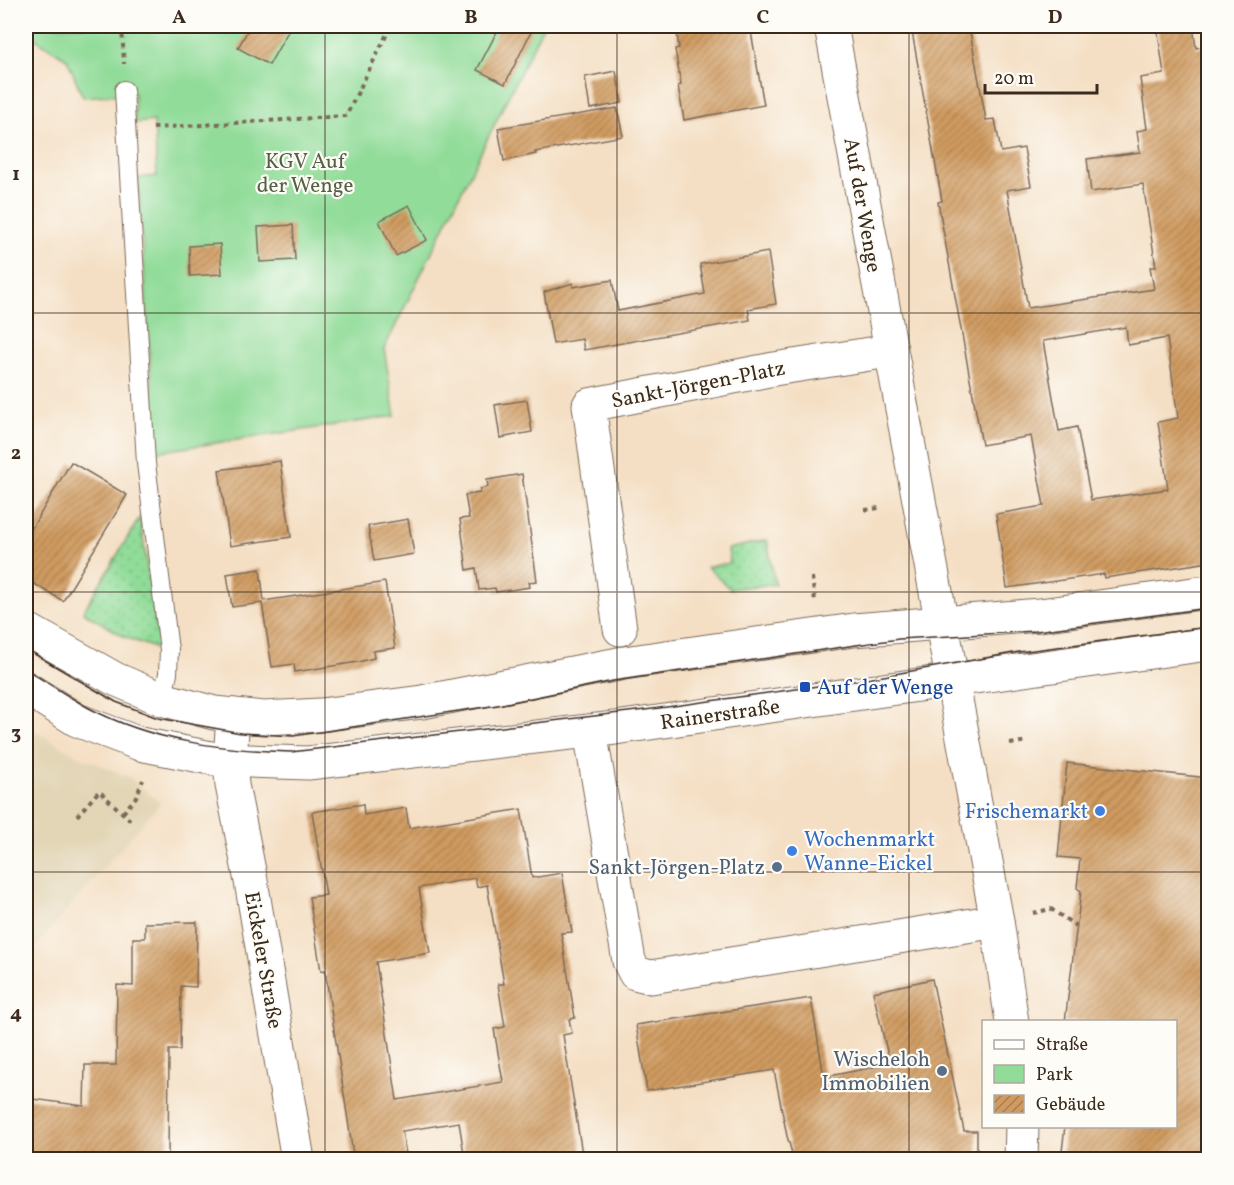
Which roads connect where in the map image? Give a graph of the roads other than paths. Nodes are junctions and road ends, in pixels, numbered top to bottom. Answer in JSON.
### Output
{"nodes":[{"id":1,"x":831,"y":26,"type":"edge"},
{"id":2,"x":124,"y":90,"type":"road end"},
{"id":3,"x":889,"y":351,"type":"junction"},
{"id":4,"x":1209,"y":592,"type":"edge"},
{"id":5,"x":940,"y":622,"type":"junction"},
{"id":6,"x":26,"y":629,"type":"edge"},
{"id":7,"x":620,"y":629,"type":"dead end"},
{"id":8,"x":1209,"y":644,"type":"edge"},
{"id":9,"x":951,"y":681,"type":"junction"},
{"id":10,"x":26,"y":688,"type":"edge"},
{"id":11,"x":162,"y":699,"type":"junction"},
{"id":12,"x":233,"y":715,"type":"junction"},
{"id":13,"x":590,"y":732,"type":"junction"},
{"id":14,"x":230,"y":761,"type":"junction"},
{"id":15,"x":997,"y":921,"type":"junction"},
{"id":16,"x":1012,"y":1020,"type":"edge"},
{"id":17,"x":1022,"y":1128,"type":"edge"},
{"id":18,"x":298,"y":1160,"type":"edge"},
{"id":19,"x":1021,"y":1160,"type":"edge"}],
"edges":[{"from":1,"to":3,"type":"street","name":"Auf der Wenge"},
{"from":2,"to":11,"type":"lane"},
{"from":3,"to":5,"type":"street","name":"Auf der Wenge"},
{"from":3,"to":7,"type":"street","name":"Sankt-Jörgen-Platz"},
{"from":4,"to":5,"type":"street"},
{"from":5,"to":9,"type":"street","name":"Auf der Wenge"},
{"from":5,"to":12,"type":"street"},
{"from":6,"to":11,"type":"street"},
{"from":8,"to":9,"type":"street","name":"Rainerstraße"},
{"from":9,"to":13,"type":"street","name":"Rainerstraße"},
{"from":9,"to":15,"type":"street","name":"Auf der Wenge"},
{"from":10,"to":14,"type":"street"},
{"from":11,"to":12,"type":"street"},
{"from":12,"to":14,"type":"street","name":"Eickeler Straße"},
{"from":13,"to":14,"type":"street","name":"Rainerstraße"},
{"from":13,"to":15,"type":"street"},
{"from":14,"to":18,"type":"street","name":"Eickeler Straße"},
{"from":15,"to":16,"type":"street","name":"Auf der Wenge"},
{"from":17,"to":19,"type":"street"}]}
